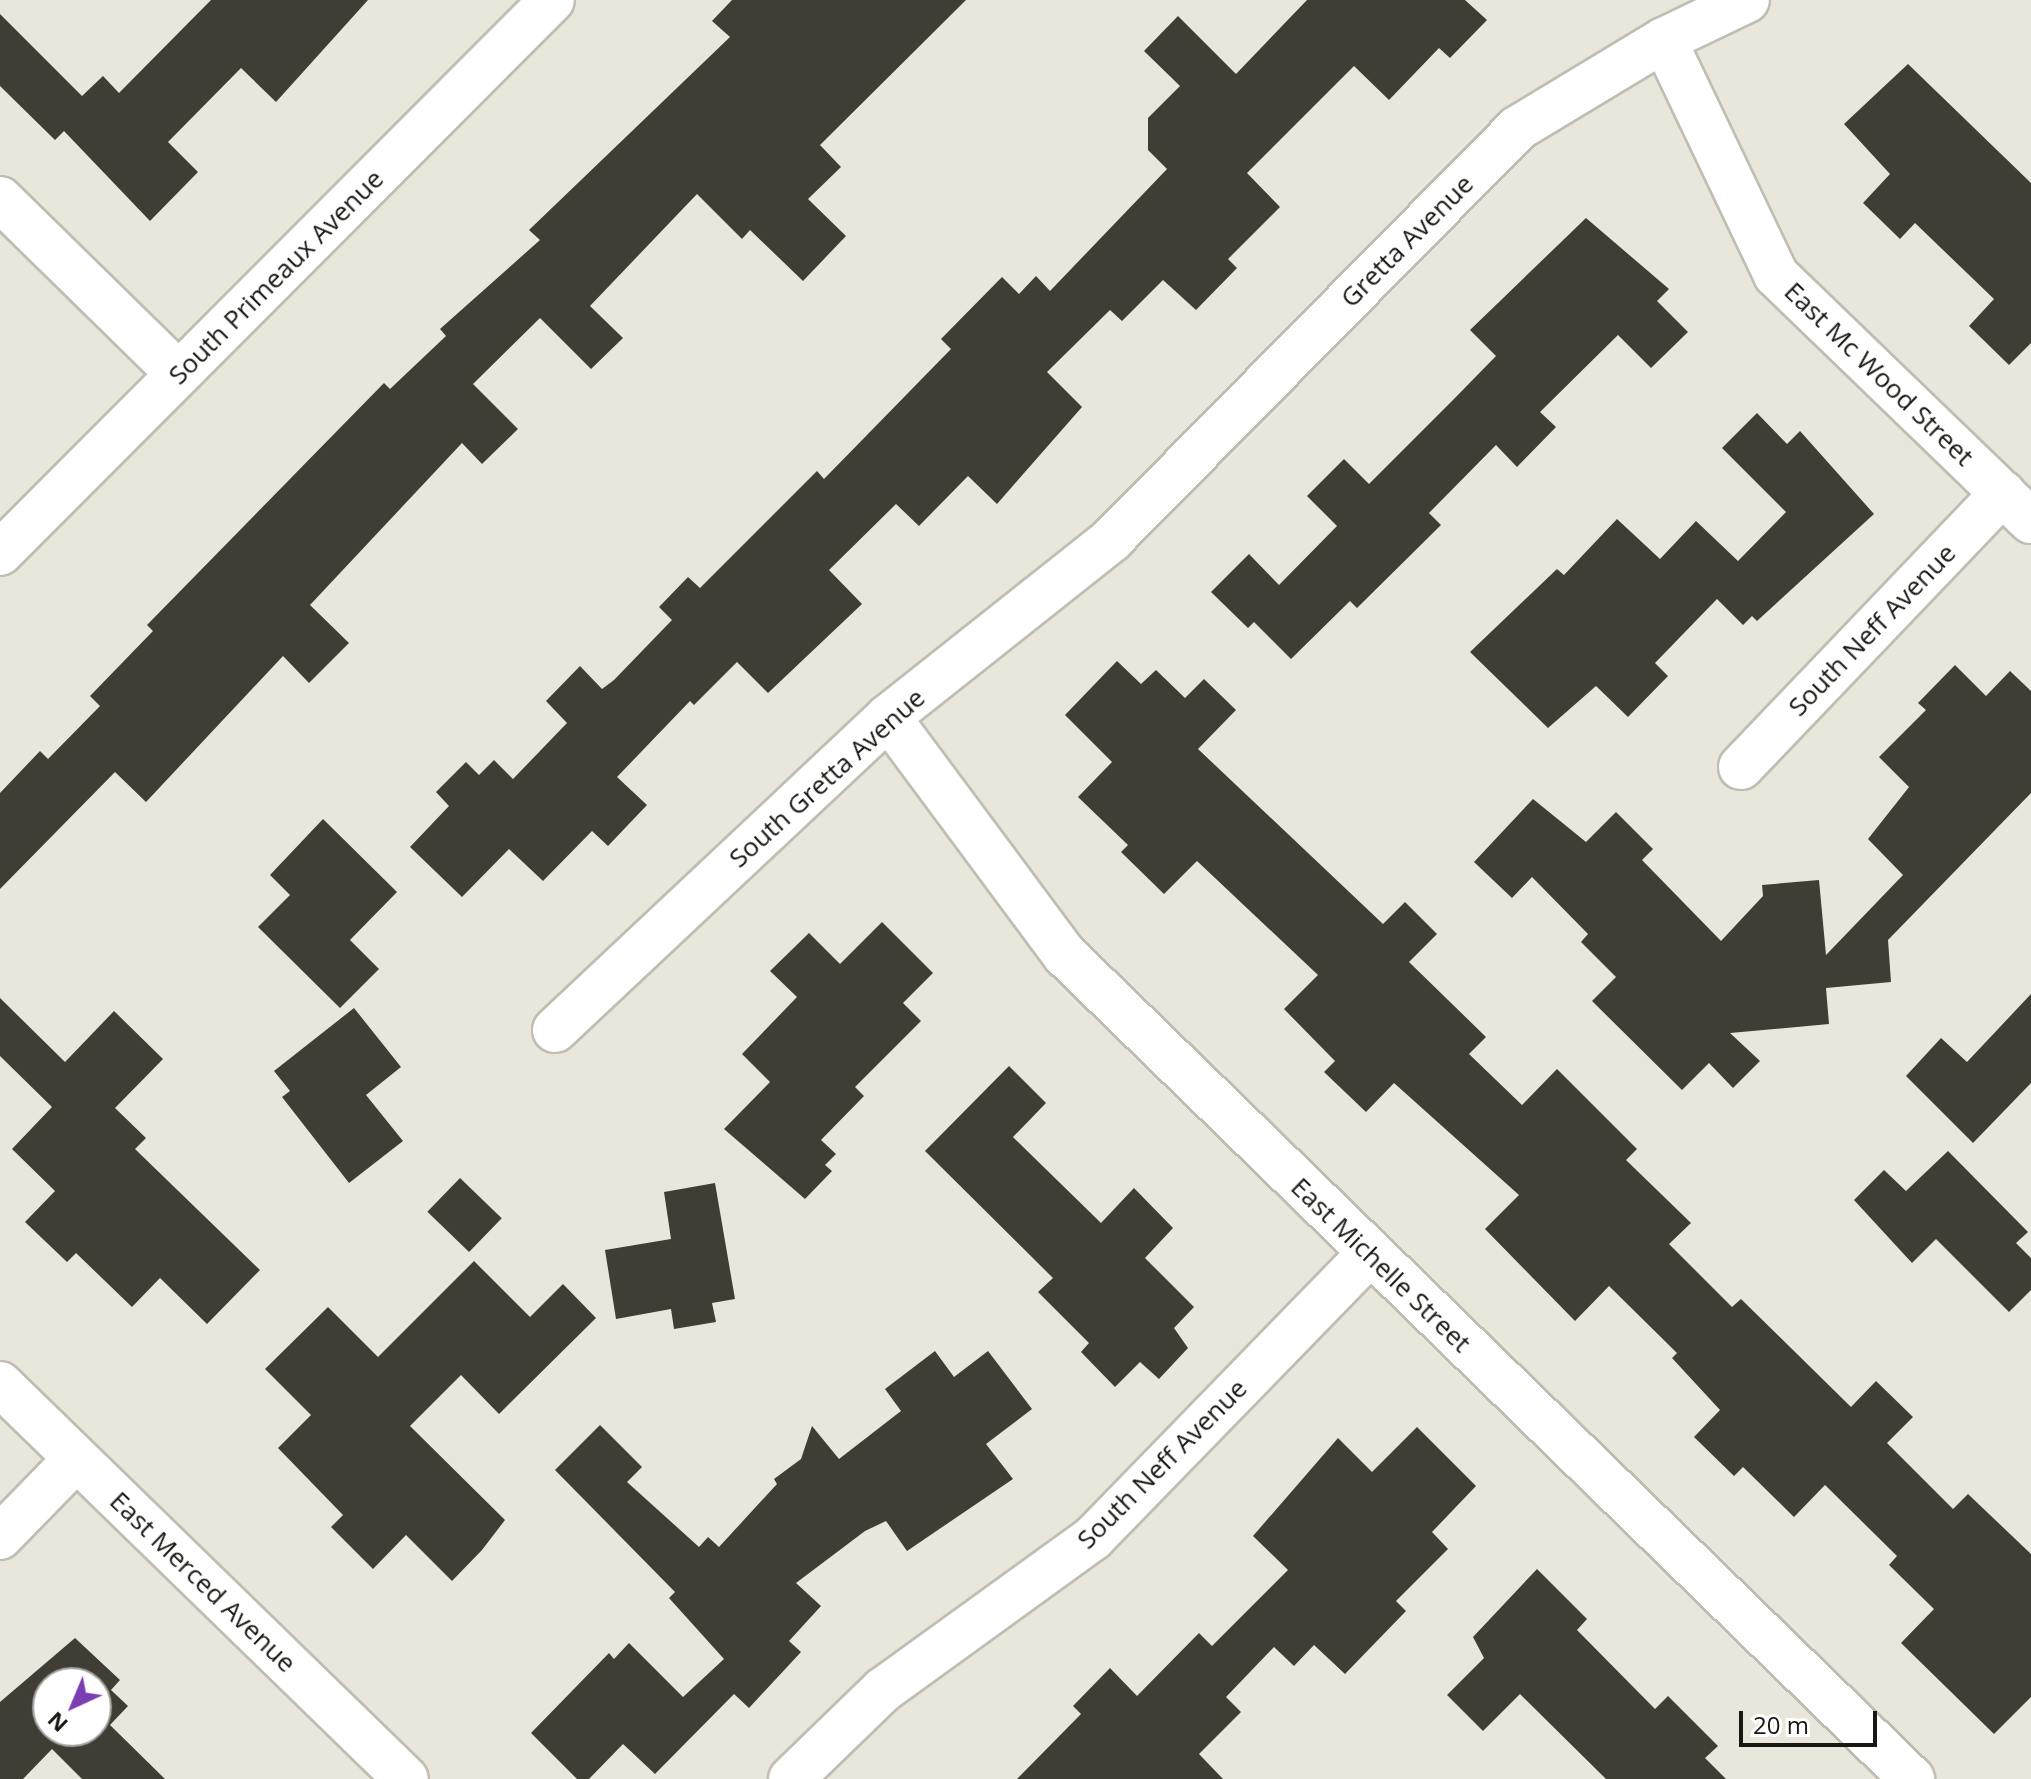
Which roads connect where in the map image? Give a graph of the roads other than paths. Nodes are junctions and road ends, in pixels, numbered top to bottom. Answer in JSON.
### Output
{"nodes":[{"id":1,"x":552,"y":0,"type":"edge"},
{"id":2,"x":1747,"y":0,"type":"edge"},
{"id":3,"x":1664,"y":40,"type":"junction"},
{"id":4,"x":0,"y":199,"type":"edge"},
{"id":5,"x":179,"y":374,"type":"junction"},
{"id":6,"x":2017,"y":507,"type":"edge"},
{"id":7,"x":1111,"y":540,"type":"joint"},
{"id":8,"x":0,"y":553,"type":"edge"},
{"id":9,"x":888,"y":717,"type":"junction"},
{"id":10,"x":1741,"y":767,"type":"dead end"},
{"id":11,"x":555,"y":1030,"type":"dead end"},
{"id":12,"x":1369,"y":1254,"type":"junction"},
{"id":13,"x":0,"y":1384,"type":"edge"},
{"id":14,"x":76,"y":1459,"type":"junction"},
{"id":15,"x":0,"y":1537,"type":"edge"},
{"id":16,"x":406,"y":1779,"type":"edge"},
{"id":17,"x":791,"y":1779,"type":"edge"},
{"id":18,"x":1912,"y":1779,"type":"edge"}],
"edges":[{"from":1,"to":5,"type":"street","name":"South Primeaux Avenue"},
{"from":2,"to":3,"type":"street","name":"Gretta Avenue"},
{"from":3,"to":6,"type":"street","name":"East Mc Wood Street"},
{"from":3,"to":7,"type":"street","name":"Gretta Avenue"},
{"from":4,"to":5,"type":"street"},
{"from":5,"to":8,"type":"street","name":"South Primeaux Avenue"},
{"from":6,"to":10,"type":"street","name":"South Neff Avenue"},
{"from":7,"to":9,"type":"street","name":"South Gretta Avenue"},
{"from":9,"to":11,"type":"street","name":"South Gretta Avenue"},
{"from":9,"to":12,"type":"street","name":"East Michelle Street"},
{"from":12,"to":17,"type":"street","name":"South Neff Avenue"},
{"from":12,"to":18,"type":"street","name":"East Michelle Street"},
{"from":13,"to":14,"type":"street","name":"East Merced Avenue"},
{"from":14,"to":15,"type":"street"},
{"from":14,"to":16,"type":"street","name":"East Merced Avenue"}]}
